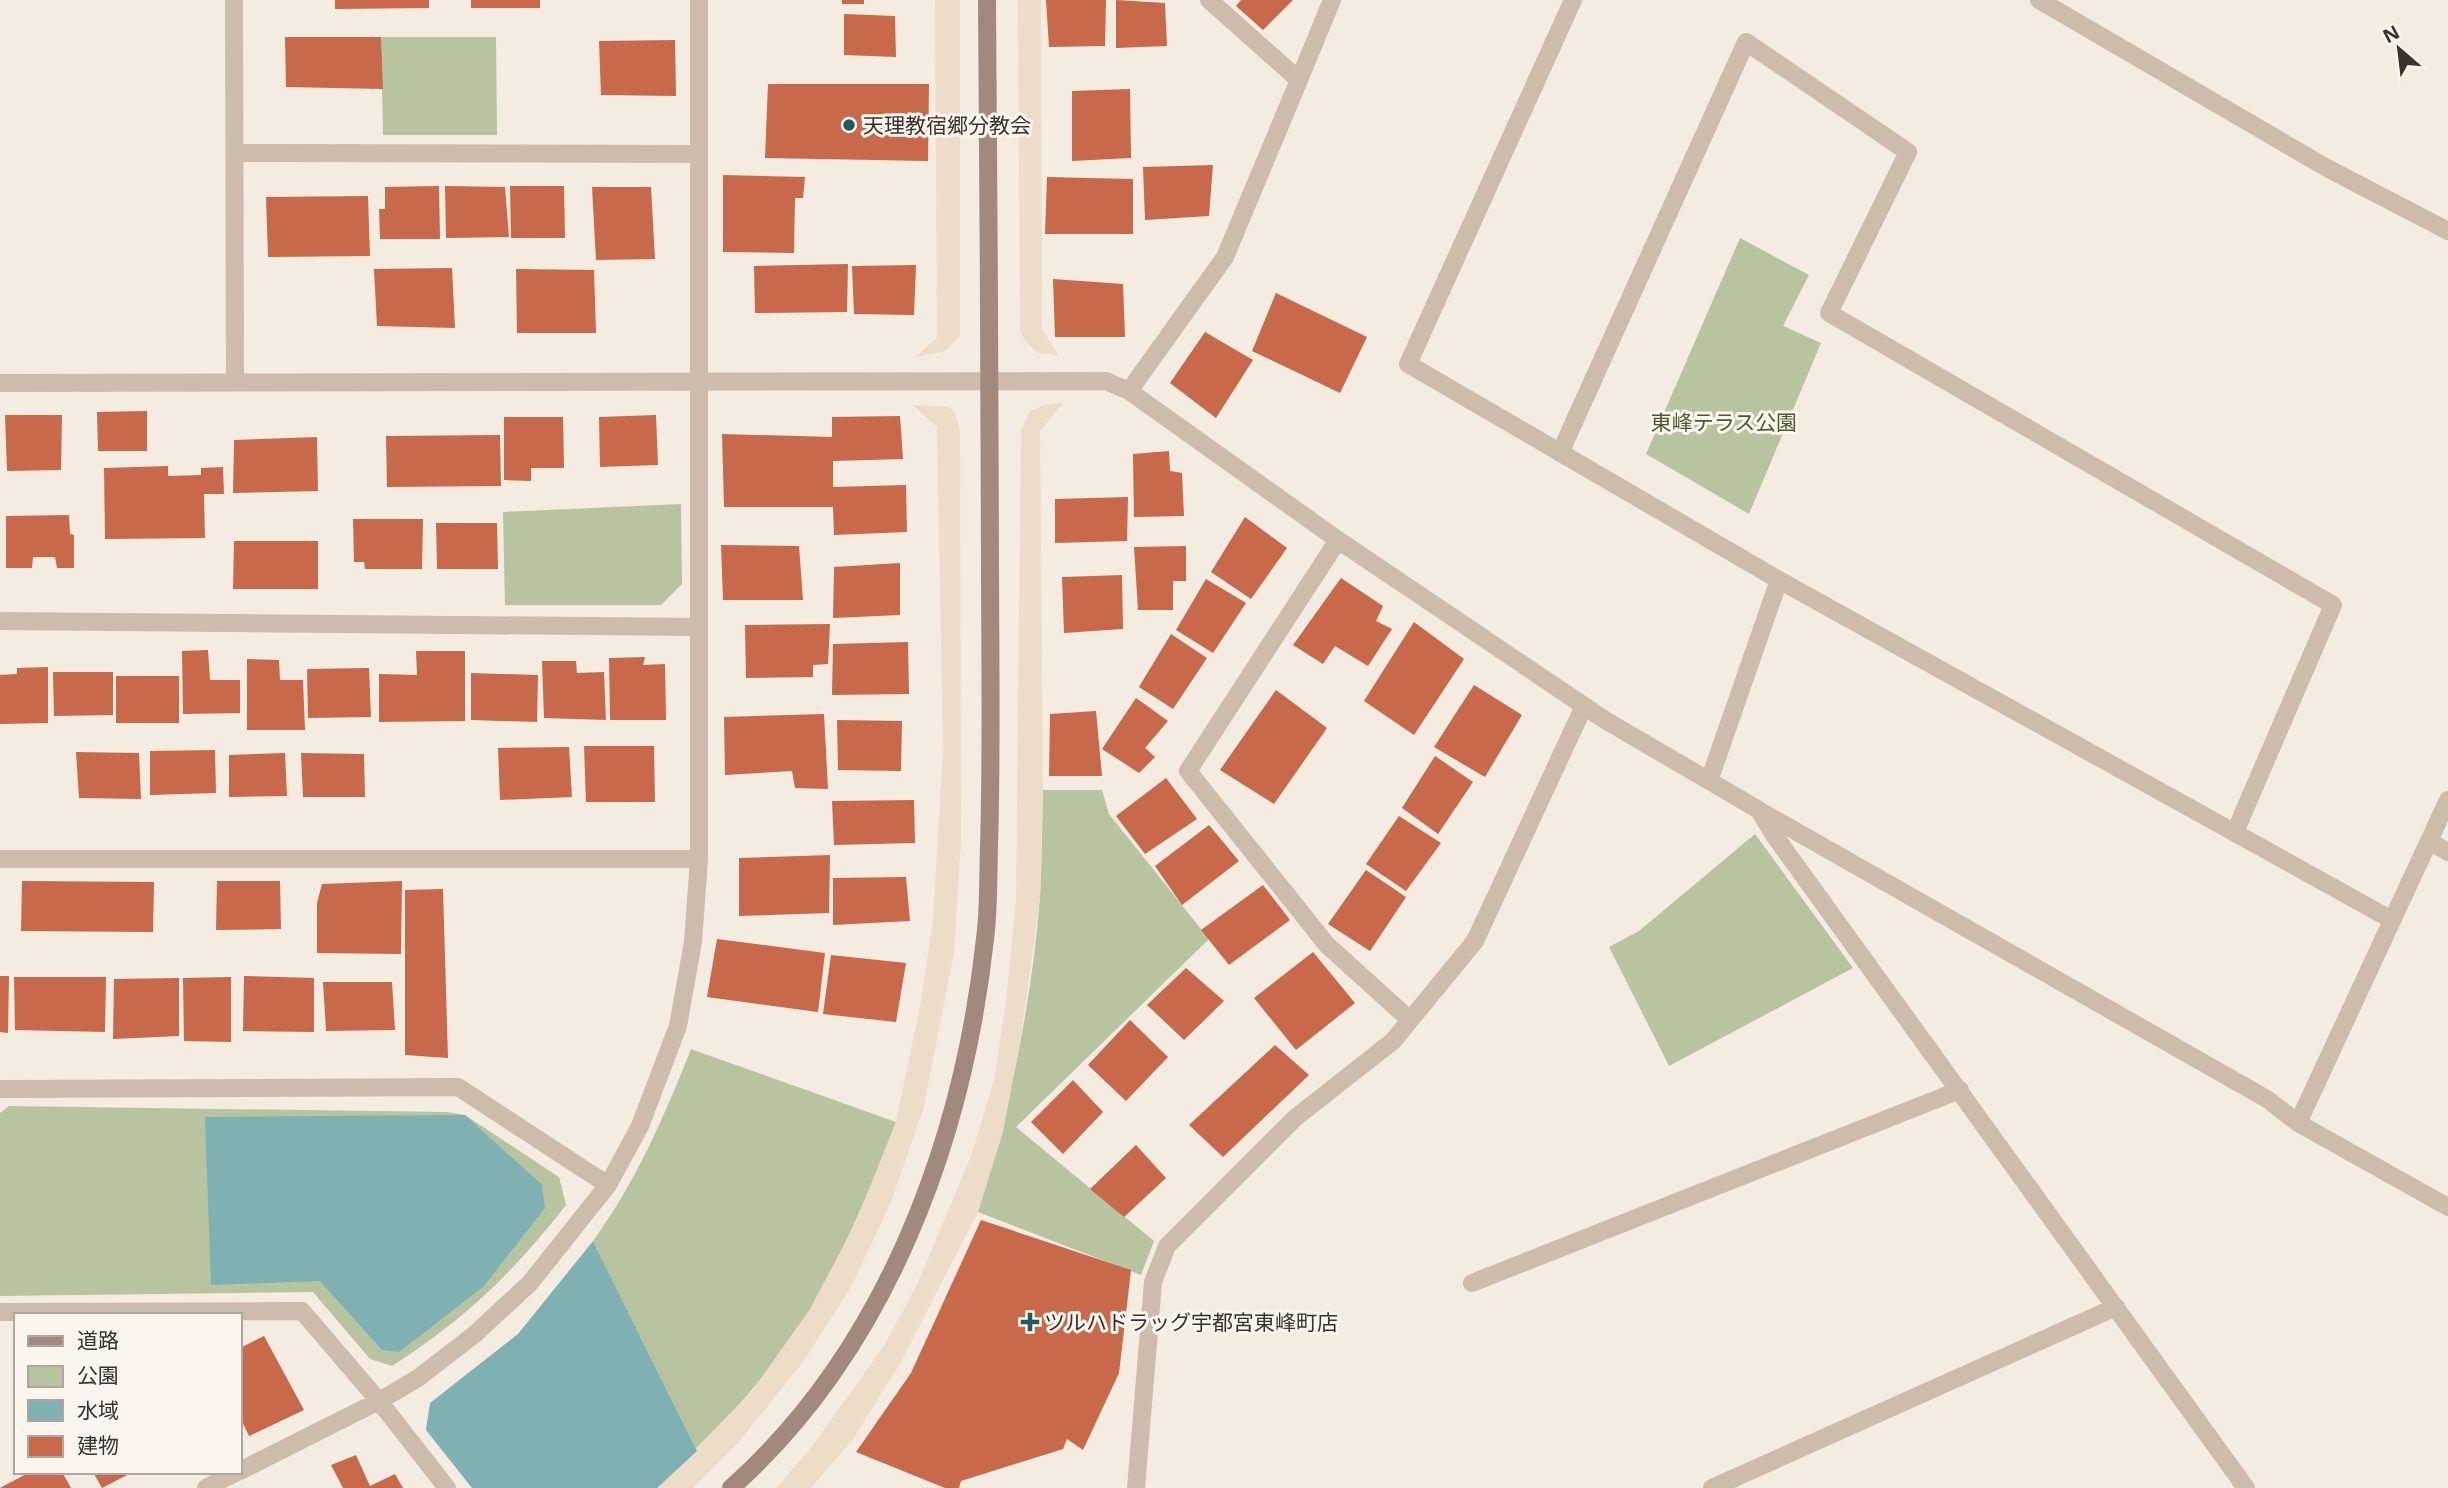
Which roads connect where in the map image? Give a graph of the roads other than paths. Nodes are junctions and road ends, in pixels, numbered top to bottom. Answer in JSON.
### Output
{"nodes":[{"id":1,"x":234,"y":0,"type":"edge"},
{"id":2,"x":699,"y":0,"type":"edge"},
{"id":3,"x":987,"y":0,"type":"edge"},
{"id":4,"x":1209,"y":0,"type":"edge"},
{"id":5,"x":1332,"y":0,"type":"edge"},
{"id":6,"x":1573,"y":0,"type":"edge"},
{"id":7,"x":2039,"y":0,"type":"edge"},
{"id":8,"x":1299,"y":80,"type":"junction"},
{"id":9,"x":235,"y":153,"type":"junction"},
{"id":10,"x":699,"y":154,"type":"junction"},
{"id":11,"x":2448,"y":231,"type":"edge"},
{"id":12,"x":235,"y":382,"type":"junction"},
{"id":13,"x":698,"y":382,"type":"junction"},
{"id":14,"x":989,"y":382,"type":"junction"},
{"id":15,"x":0,"y":383,"type":"edge"},
{"id":16,"x":1129,"y":391,"type":"junction"},
{"id":17,"x":1560,"y":453,"type":"junction"},
{"id":18,"x":1338,"y":540,"type":"junction"},
{"id":19,"x":1779,"y":580,"type":"junction"},
{"id":20,"x":0,"y":621,"type":"edge"},
{"id":21,"x":698,"y":627,"type":"junction"},
{"id":22,"x":1584,"y":706,"type":"junction"},
{"id":23,"x":1709,"y":781,"type":"junction"},
{"id":24,"x":2448,"y":800,"type":"edge"},
{"id":25,"x":1759,"y":810,"type":"junction"},
{"id":26,"x":2235,"y":832,"type":"junction"},
{"id":27,"x":2429,"y":841,"type":"junction"},
{"id":28,"x":2448,"y":852,"type":"edge"},
{"id":29,"x":0,"y":859,"type":"edge"},
{"id":30,"x":699,"y":859,"type":"junction"},
{"id":31,"x":2392,"y":920,"type":"junction"},
{"id":32,"x":1410,"y":1020,"type":"junction"},
{"id":33,"x":0,"y":1089,"type":"edge"},
{"id":34,"x":1960,"y":1090,"type":"junction"},
{"id":35,"x":2298,"y":1123,"type":"junction"},
{"id":36,"x":608,"y":1185,"type":"junction"},
{"id":37,"x":2448,"y":1207,"type":"edge"},
{"id":38,"x":1472,"y":1283,"type":"dead end"},
{"id":39,"x":2116,"y":1307,"type":"junction"},
{"id":40,"x":0,"y":1312,"type":"edge"},
{"id":41,"x":379,"y":1401,"type":"junction"},
{"id":42,"x":242,"y":1470,"type":"edge"},
{"id":43,"x":234,"y":1474,"type":"edge"},
{"id":44,"x":206,"y":1488,"type":"edge"},
{"id":45,"x":447,"y":1488,"type":"edge"},
{"id":46,"x":731,"y":1488,"type":"edge"},
{"id":47,"x":1136,"y":1488,"type":"edge"},
{"id":48,"x":1712,"y":1488,"type":"edge"},
{"id":49,"x":2246,"y":1488,"type":"edge"}],
"edges":[{"from":1,"to":9,"type":"street"},
{"from":2,"to":10,"type":"street"},
{"from":3,"to":14,"type":"street"},
{"from":4,"to":8,"type":"street"},
{"from":5,"to":8,"type":"street"},
{"from":6,"to":17,"type":"street"},
{"from":7,"to":11,"type":"street"},
{"from":8,"to":16,"type":"street"},
{"from":9,"to":10,"type":"street"},
{"from":9,"to":12,"type":"street"},
{"from":10,"to":13,"type":"street"},
{"from":12,"to":13,"type":"street"},
{"from":12,"to":15,"type":"street"},
{"from":13,"to":14,"type":"street"},
{"from":13,"to":21,"type":"street"},
{"from":14,"to":16,"type":"street"},
{"from":14,"to":46,"type":"street"},
{"from":16,"to":18,"type":"street"},
{"from":17,"to":19,"type":"street"},
{"from":17,"to":26,"type":"street"},
{"from":18,"to":22,"type":"street"},
{"from":18,"to":32,"type":"street"},
{"from":19,"to":23,"type":"street"},
{"from":19,"to":26,"type":"street"},
{"from":20,"to":21,"type":"street"},
{"from":21,"to":30,"type":"street"},
{"from":22,"to":23,"type":"street"},
{"from":22,"to":32,"type":"street"},
{"from":23,"to":25,"type":"street"},
{"from":24,"to":27,"type":"street"},
{"from":25,"to":34,"type":"street"},
{"from":25,"to":35,"type":"street"},
{"from":26,"to":31,"type":"street"},
{"from":27,"to":28,"type":"street"},
{"from":27,"to":31,"type":"street"},
{"from":29,"to":30,"type":"street"},
{"from":30,"to":36,"type":"street"},
{"from":31,"to":35,"type":"street"},
{"from":32,"to":47,"type":"street"},
{"from":33,"to":36,"type":"street"},
{"from":34,"to":38,"type":"street"},
{"from":34,"to":39,"type":"street"},
{"from":35,"to":37,"type":"street"},
{"from":36,"to":41,"type":"street"},
{"from":39,"to":48,"type":"street"},
{"from":39,"to":49,"type":"street"},
{"from":40,"to":41,"type":"street"},
{"from":41,"to":42,"type":"street"},
{"from":41,"to":45,"type":"street"},
{"from":43,"to":44,"type":"street"}]}
